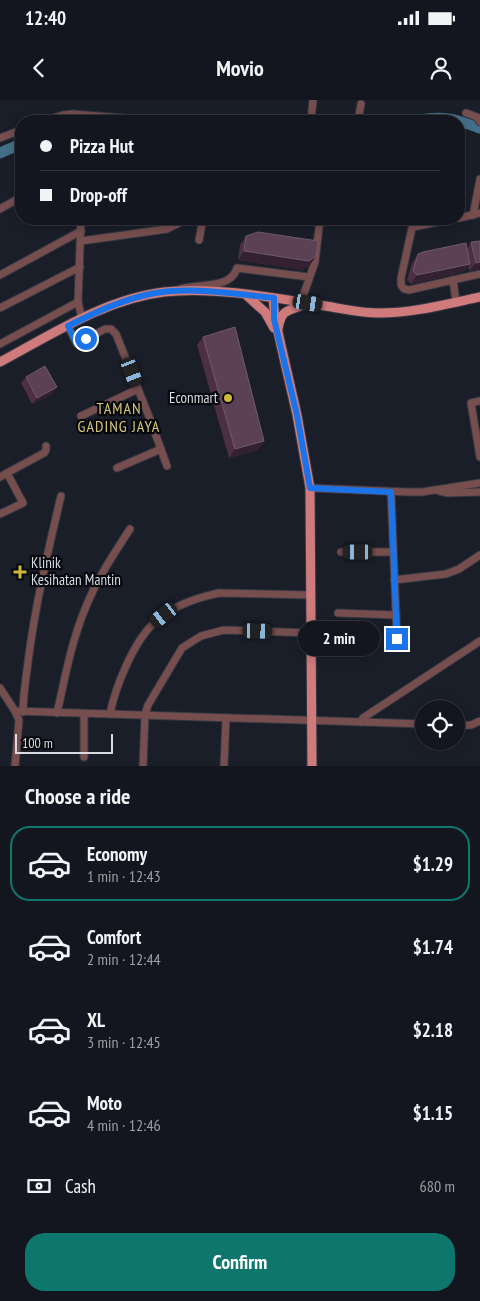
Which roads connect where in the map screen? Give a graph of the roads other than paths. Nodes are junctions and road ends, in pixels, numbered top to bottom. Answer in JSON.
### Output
{"nodes":[{"id":1,"x":312,"y":100,"type":"edge"},
{"id":2,"x":361,"y":104,"type":"dead end"},
{"id":3,"x":466,"y":112,"type":"dead end"},
{"id":4,"x":63,"y":115,"type":"edge"},
{"id":5,"x":85,"y":115,"type":"edge"},
{"id":6,"x":312,"y":115,"type":"edge"},
{"id":7,"x":359,"y":115,"type":"edge"},
{"id":8,"x":480,"y":122,"type":"edge"},
{"id":9,"x":15,"y":132,"type":"edge"},
{"id":10,"x":0,"y":138,"type":"edge"},
{"id":11,"x":480,"y":180,"type":"edge"},
{"id":12,"x":15,"y":201,"type":"edge"},
{"id":13,"x":0,"y":209,"type":"edge"},
{"id":14,"x":476,"y":214,"type":"edge"},
{"id":15,"x":81,"y":225,"type":"edge"},
{"id":16,"x":175,"y":225,"type":"edge"},
{"id":17,"x":202,"y":225,"type":"edge"},
{"id":18,"x":319,"y":225,"type":"edge"},
{"id":19,"x":423,"y":225,"type":"edge"},
{"id":20,"x":413,"y":227,"type":"joint"},
{"id":21,"x":81,"y":231,"type":"junction"},
{"id":22,"x":199,"y":240,"type":"dead end"},
{"id":23,"x":81,"y":241,"type":"junction"},
{"id":24,"x":80,"y":267,"type":"junction"},
{"id":25,"x":0,"y":274,"type":"edge"},
{"id":26,"x":480,"y":274,"type":"edge"},
{"id":27,"x":310,"y":277,"type":"junction"},
{"id":28,"x":453,"y":280,"type":"junction"},
{"id":29,"x":175,"y":291,"type":"junction"},
{"id":30,"x":246,"y":295,"type":"junction"},
{"id":31,"x":480,"y":297,"type":"edge"},
{"id":32,"x":274,"y":298,"type":"junction"},
{"id":33,"x":78,"y":302,"type":"junction"},
{"id":34,"x":456,"y":302,"type":"junction"},
{"id":35,"x":305,"y":303,"type":"junction"},
{"id":36,"x":0,"y":308,"type":"edge"},
{"id":37,"x":82,"y":319,"type":"junction"},
{"id":38,"x":68,"y":326,"type":"junction"},
{"id":39,"x":277,"y":332,"type":"junction"},
{"id":40,"x":0,"y":344,"type":"edge"},
{"id":41,"x":0,"y":362,"type":"edge"},
{"id":42,"x":138,"y":389,"type":"junction"},
{"id":43,"x":480,"y":401,"type":"edge"},
{"id":44,"x":81,"y":416,"type":"dead end"},
{"id":45,"x":46,"y":446,"type":"dead end"},
{"id":46,"x":161,"y":449,"type":"junction"},
{"id":47,"x":480,"y":457,"type":"edge"},
{"id":48,"x":166,"y":466,"type":"dead end"},
{"id":49,"x":117,"y":468,"type":"dead end"},
{"id":50,"x":4,"y":475,"type":"edge"},
{"id":51,"x":480,"y":483,"type":"edge"},
{"id":52,"x":310,"y":488,"type":"junction"},
{"id":53,"x":437,"y":489,"type":"junction"},
{"id":54,"x":391,"y":492,"type":"junction"},
{"id":55,"x":480,"y":492,"type":"edge"},
{"id":56,"x":61,"y":496,"type":"dead end"},
{"id":57,"x":0,"y":514,"type":"edge"},
{"id":58,"x":130,"y":529,"type":"dead end"},
{"id":59,"x":341,"y":552,"type":"dead end"},
{"id":60,"x":393,"y":552,"type":"junction"},
{"id":61,"x":480,"y":555,"type":"edge"},
{"id":62,"x":394,"y":580,"type":"junction"},
{"id":63,"x":310,"y":595,"type":"junction"},
{"id":64,"x":338,"y":613,"type":"dead end"},
{"id":65,"x":396,"y":615,"type":"junction"},
{"id":66,"x":310,"y":633,"type":"junction"},
{"id":67,"x":397,"y":639,"type":"dead end"},
{"id":68,"x":480,"y":641,"type":"edge"},
{"id":69,"x":0,"y":688,"type":"edge"},
{"id":70,"x":19,"y":711,"type":"junction"},
{"id":71,"x":57,"y":714,"type":"junction"},
{"id":72,"x":84,"y":714,"type":"junction"},
{"id":73,"x":110,"y":714,"type":"junction"},
{"id":74,"x":145,"y":715,"type":"junction"},
{"id":75,"x":226,"y":718,"type":"junction"},
{"id":76,"x":311,"y":720,"type":"junction"},
{"id":77,"x":480,"y":721,"type":"edge"},
{"id":78,"x":361,"y":722,"type":"junction"},
{"id":79,"x":415,"y":724,"type":"edge"},
{"id":80,"x":465,"y":725,"type":"edge"},
{"id":81,"x":84,"y":757,"type":"dead end"},
{"id":82,"x":15,"y":766,"type":"edge"},
{"id":83,"x":143,"y":766,"type":"edge"},
{"id":84,"x":224,"y":766,"type":"edge"},
{"id":85,"x":312,"y":766,"type":"edge"}],
"edges":[{"from":1,"to":6,"type":"street"},
{"from":2,"to":7,"type":"street"},
{"from":3,"to":8,"type":"street"},
{"from":4,"to":5,"type":"street"},
{"from":9,"to":10,"type":"street"},
{"from":11,"to":14,"type":"street"},
{"from":12,"to":13,"type":"street"},
{"from":15,"to":21,"type":"street"},
{"from":16,"to":23,"type":"street"},
{"from":17,"to":22,"type":"street"},
{"from":18,"to":27,"type":"street"},
{"from":19,"to":20,"type":"street"},
{"from":20,"to":28,"type":"street"},
{"from":21,"to":23,"type":"street"},
{"from":21,"to":25,"type":"street"},
{"from":23,"to":24,"type":"street"},
{"from":24,"to":33,"type":"street"},
{"from":24,"to":36,"type":"street"},
{"from":26,"to":28,"type":"street"},
{"from":27,"to":29,"type":"street"},
{"from":27,"to":35,"type":"street"},
{"from":28,"to":34,"type":"street"},
{"from":29,"to":30,"type":"main road"},
{"from":29,"to":37,"type":"main road"},
{"from":30,"to":32,"type":"main road"},
{"from":30,"to":39,"type":"main road"},
{"from":31,"to":34,"type":"main road"},
{"from":32,"to":35,"type":"main road"},
{"from":32,"to":39,"type":"main road"},
{"from":33,"to":37,"type":"street"},
{"from":33,"to":40,"type":"street"},
{"from":34,"to":35,"type":"main road"},
{"from":35,"to":39,"type":"main road"},
{"from":37,"to":38,"type":"main road"},
{"from":38,"to":41,"type":"main road"},
{"from":38,"to":42,"type":"street"},
{"from":39,"to":52,"type":"main road"},
{"from":42,"to":44,"type":"street"},
{"from":42,"to":46,"type":"street"},
{"from":43,"to":47,"type":"street"},
{"from":45,"to":50,"type":"street"},
{"from":46,"to":48,"type":"street"},
{"from":46,"to":49,"type":"street"},
{"from":50,"to":57,"type":"street"},
{"from":51,"to":53,"type":"street"},
{"from":52,"to":54,"type":"street"},
{"from":52,"to":63,"type":"main road"},
{"from":53,"to":54,"type":"street"},
{"from":53,"to":55,"type":"street"},
{"from":54,"to":60,"type":"street"},
{"from":56,"to":70,"type":"street"},
{"from":58,"to":71,"type":"street"},
{"from":59,"to":60,"type":"street"},
{"from":60,"to":62,"type":"street"},
{"from":61,"to":62,"type":"street"},
{"from":62,"to":65,"type":"street"},
{"from":63,"to":66,"type":"main road"},
{"from":63,"to":73,"type":"street"},
{"from":64,"to":65,"type":"street"},
{"from":65,"to":67,"type":"street"},
{"from":66,"to":74,"type":"street"},
{"from":66,"to":76,"type":"main road"},
{"from":68,"to":78,"type":"street"},
{"from":69,"to":70,"type":"street"},
{"from":70,"to":71,"type":"street"},
{"from":70,"to":82,"type":"street"},
{"from":71,"to":72,"type":"street"},
{"from":72,"to":73,"type":"street"},
{"from":72,"to":81,"type":"street"},
{"from":73,"to":74,"type":"street"},
{"from":74,"to":75,"type":"street"},
{"from":74,"to":83,"type":"street"},
{"from":75,"to":76,"type":"street"},
{"from":75,"to":84,"type":"street"},
{"from":76,"to":78,"type":"street"},
{"from":76,"to":85,"type":"main road"},
{"from":77,"to":80,"type":"street"},
{"from":78,"to":79,"type":"street"}]}
